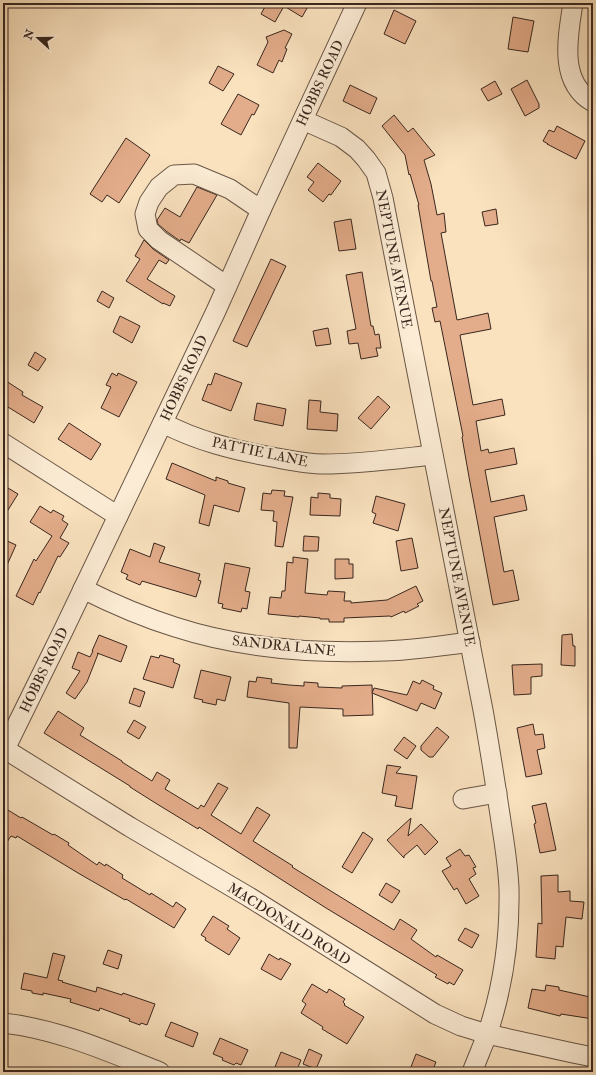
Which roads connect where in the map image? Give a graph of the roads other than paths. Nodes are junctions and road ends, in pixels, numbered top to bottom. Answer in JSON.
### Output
{"nodes":[{"id":1,"x":357,"y":3,"type":"edge"},
{"id":2,"x":573,"y":3,"type":"edge"},
{"id":3,"x":593,"y":102,"type":"edge"},
{"id":4,"x":303,"y":120,"type":"junction"},
{"id":5,"x":261,"y":210,"type":"junction"},
{"id":6,"x":227,"y":286,"type":"junction"},
{"id":7,"x":163,"y":423,"type":"junction"},
{"id":8,"x":3,"y":443,"type":"edge"},
{"id":9,"x":432,"y":454,"type":"junction"},
{"id":10,"x":118,"y":516,"type":"junction"},
{"id":11,"x":83,"y":589,"type":"junction"},
{"id":12,"x":470,"y":642,"type":"junction"},
{"id":13,"x":4,"y":749,"type":"edge"},
{"id":14,"x":497,"y":793,"type":"junction"},
{"id":15,"x":463,"y":799,"type":"dead end"},
{"id":16,"x":3,"y":1023,"type":"edge"},
{"id":17,"x":487,"y":1034,"type":"junction"},
{"id":18,"x":593,"y":1057,"type":"edge"},
{"id":19,"x":160,"y":1072,"type":"edge"},
{"id":20,"x":472,"y":1072,"type":"edge"}],
"edges":[{"from":1,"to":4,"type":"street","name":"HOBBS ROAD"},
{"from":2,"to":3,"type":"street"},
{"from":4,"to":5,"type":"street","name":"HOBBS ROAD"},
{"from":4,"to":9,"type":"street","name":"NEPTUNE AVENUE"},
{"from":5,"to":6,"type":"street","name":"HOBBS ROAD"},
{"from":5,"to":6,"type":"street"},
{"from":6,"to":7,"type":"street","name":"HOBBS ROAD"},
{"from":7,"to":9,"type":"street","name":"PATTIE LANE"},
{"from":7,"to":10,"type":"street","name":"HOBBS ROAD"},
{"from":8,"to":10,"type":"street"},
{"from":9,"to":12,"type":"street","name":"NEPTUNE AVENUE"},
{"from":10,"to":11,"type":"street","name":"HOBBS ROAD"},
{"from":11,"to":12,"type":"street","name":"SANDRA LANE"},
{"from":11,"to":13,"type":"street","name":"HOBBS ROAD"},
{"from":12,"to":14,"type":"street","name":"NEPTUNE AVENUE"},
{"from":13,"to":17,"type":"street","name":"MACDONALD ROAD"},
{"from":14,"to":15,"type":"street"},
{"from":14,"to":17,"type":"street","name":"NEPTUNE AVENUE"},
{"from":16,"to":19,"type":"street"},
{"from":17,"to":18,"type":"street","name":"MACDONALD ROAD"},
{"from":17,"to":20,"type":"street","name":"NEPTUNE AVENUE"}]}
